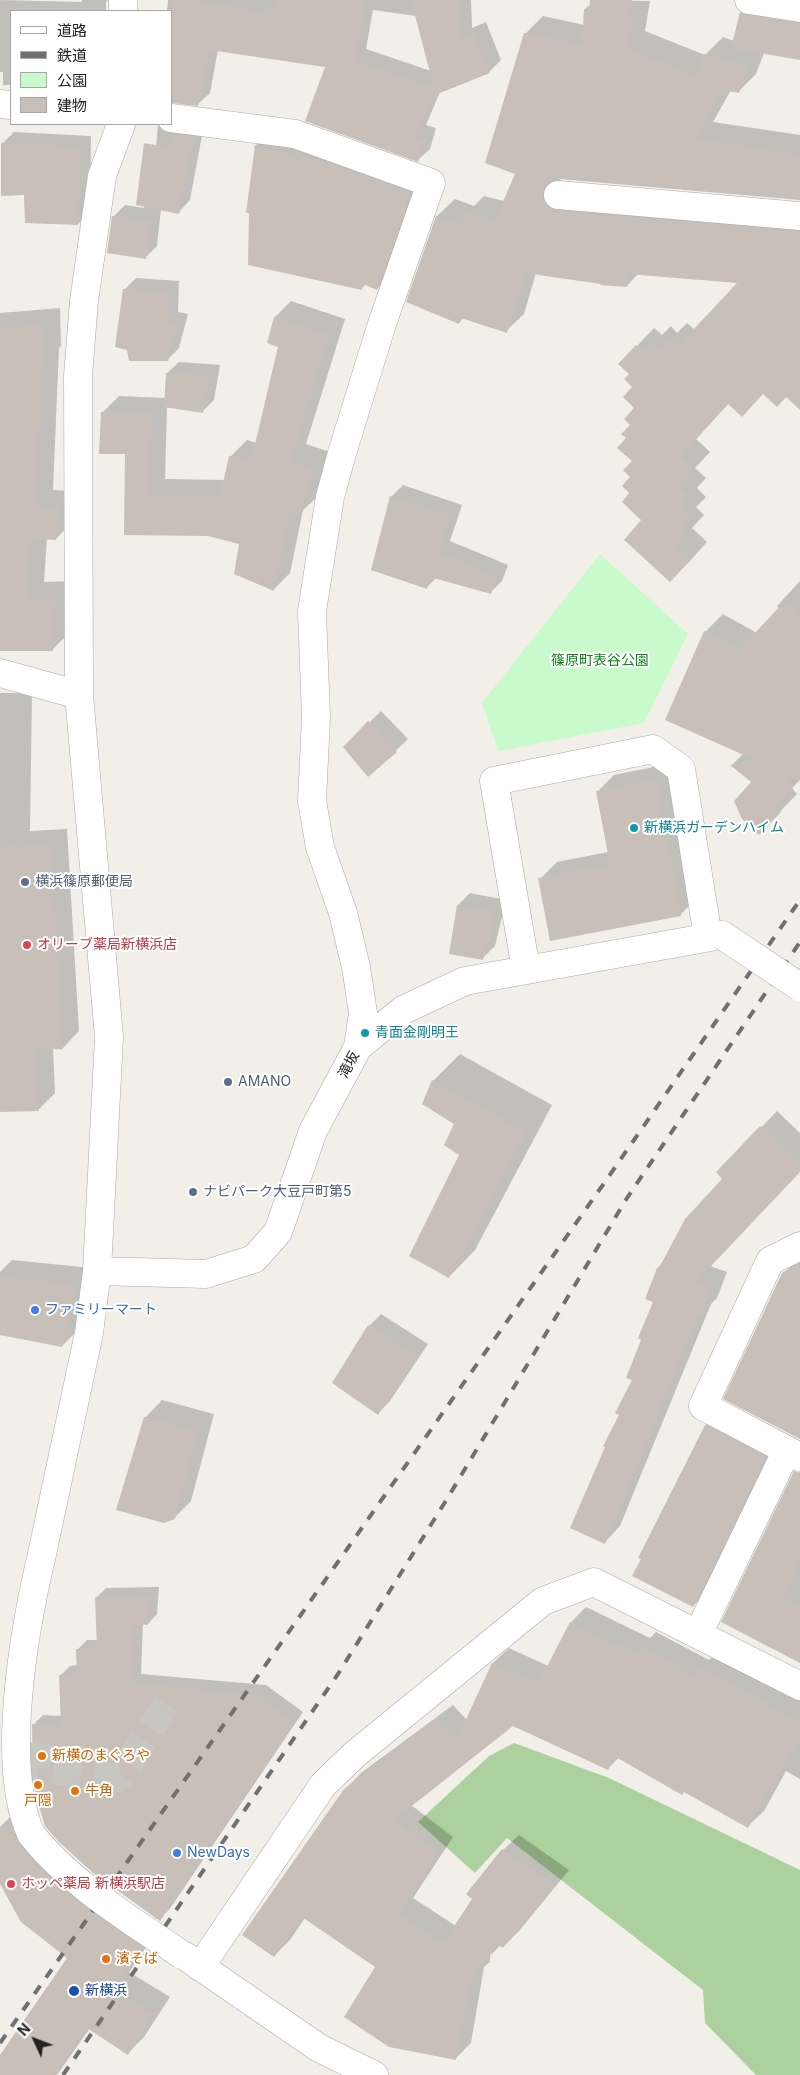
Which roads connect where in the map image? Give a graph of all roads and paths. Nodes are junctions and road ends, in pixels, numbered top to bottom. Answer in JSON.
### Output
{"nodes":[{"id":1,"x":749,"y":0,"type":"edge"},
{"id":2,"x":800,"y":8,"type":"edge"},
{"id":3,"x":172,"y":118,"type":"edge"},
{"id":4,"x":121,"y":125,"type":"edge"},
{"id":5,"x":558,"y":195,"type":"dead end"},
{"id":6,"x":800,"y":216,"type":"edge"},
{"id":7,"x":0,"y":673,"type":"edge"},
{"id":8,"x":79,"y":695,"type":"junction"},
{"id":9,"x":715,"y":936,"type":"junction"},
{"id":10,"x":526,"y":970,"type":"junction"},
{"id":11,"x":800,"y":987,"type":"edge"},
{"id":12,"x":358,"y":1047,"type":"junction"},
{"id":13,"x":800,"y":1246,"type":"edge"},
{"id":14,"x":97,"y":1271,"type":"junction"},
{"id":15,"x":794,"y":1454,"type":"edge"},
{"id":16,"x":698,"y":1634,"type":"junction"},
{"id":17,"x":800,"y":1686,"type":"edge"},
{"id":18,"x":191,"y":1961,"type":"junction"},
{"id":19,"x":374,"y":2075,"type":"edge"}],
"edges":[{"from":1,"to":2,"type":"street"},
{"from":3,"to":12,"type":"street"},
{"from":4,"to":8,"type":"street"},
{"from":5,"to":6,"type":"street"},
{"from":7,"to":8,"type":"street"},
{"from":8,"to":14,"type":"street"},
{"from":9,"to":10,"type":"street","name":"滝坂"},
{"from":9,"to":10,"type":"street"},
{"from":9,"to":11,"type":"street","bridge":true},
{"from":10,"to":12,"type":"street","name":"滝坂"},
{"from":12,"to":14,"type":"street","name":"滝坂"},
{"from":13,"to":15,"type":"street"},
{"from":14,"to":18,"type":"street","bridge":true},
{"from":15,"to":16,"type":"street"},
{"from":16,"to":17,"type":"street"},
{"from":16,"to":18,"type":"street"},
{"from":18,"to":19,"type":"street"}]}
